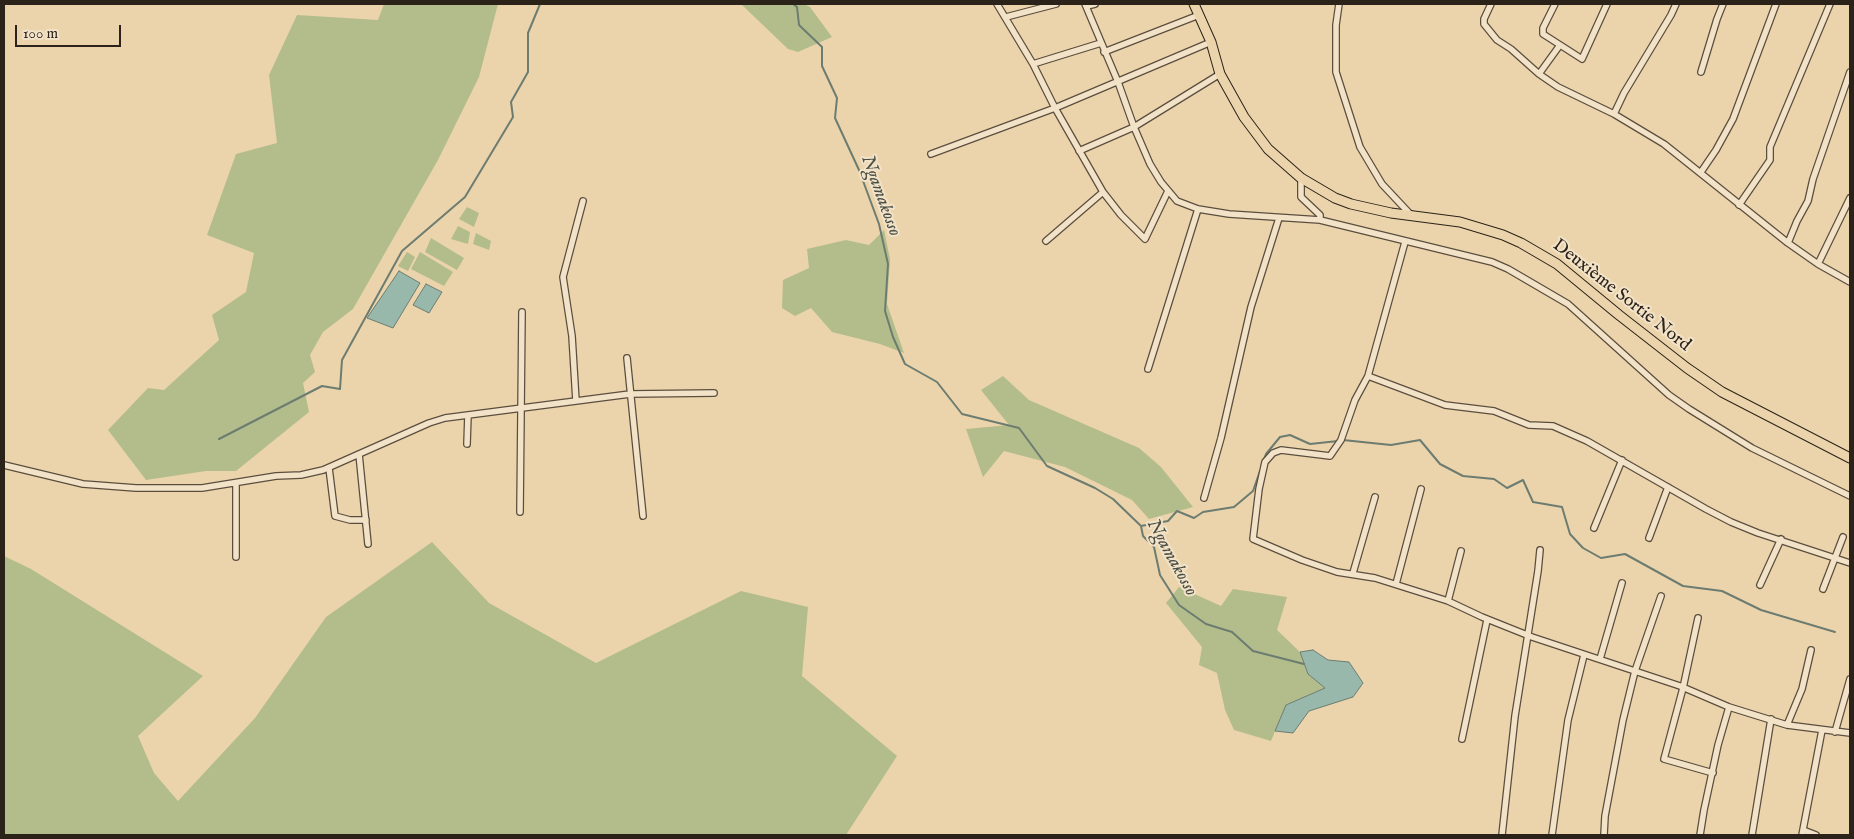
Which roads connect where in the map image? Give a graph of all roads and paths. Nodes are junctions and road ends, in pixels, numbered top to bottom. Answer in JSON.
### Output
{"nodes":[{"id":1,"x":997,"y":4,"type":"edge"},
{"id":2,"x":1056,"y":4,"type":"edge"},
{"id":3,"x":1095,"y":4,"type":"edge"},
{"id":4,"x":1194,"y":4,"type":"edge"},
{"id":5,"x":1340,"y":4,"type":"edge"},
{"id":6,"x":1491,"y":4,"type":"edge"},
{"id":7,"x":1555,"y":4,"type":"edge"},
{"id":8,"x":1607,"y":4,"type":"edge"},
{"id":9,"x":1676,"y":4,"type":"edge"},
{"id":10,"x":1723,"y":4,"type":"edge"},
{"id":11,"x":1776,"y":4,"type":"edge"},
{"id":12,"x":1830,"y":4,"type":"edge"},
{"id":13,"x":1086,"y":5,"type":"edge"},
{"id":14,"x":1199,"y":15,"type":"junction"},
{"id":15,"x":1006,"y":18,"type":"junction"},
{"id":16,"x":1211,"y":42,"type":"junction"},
{"id":17,"x":1101,"y":43,"type":"junction"},
{"id":18,"x":1560,"y":45,"type":"junction"},
{"id":19,"x":1104,"y":52,"type":"junction"},
{"id":20,"x":1033,"y":64,"type":"junction"},
{"id":21,"x":1701,"y":72,"type":"dead end"},
{"id":22,"x":1850,"y":72,"type":"edge"},
{"id":23,"x":1220,"y":74,"type":"junction"},
{"id":24,"x":1539,"y":74,"type":"junction"},
{"id":25,"x":1118,"y":82,"type":"junction"},
{"id":26,"x":1055,"y":108,"type":"junction"},
{"id":27,"x":1614,"y":114,"type":"junction"},
{"id":28,"x":1134,"y":127,"type":"junction"},
{"id":29,"x":1079,"y":151,"type":"junction"},
{"id":30,"x":931,"y":154,"type":"dead end"},
{"id":31,"x":1701,"y":172,"type":"junction"},
{"id":32,"x":1301,"y":178,"type":"junction"},
{"id":33,"x":1168,"y":191,"type":"junction"},
{"id":34,"x":1102,"y":192,"type":"junction"},
{"id":35,"x":1850,"y":198,"type":"edge"},
{"id":36,"x":583,"y":201,"type":"dead end"},
{"id":37,"x":1739,"y":205,"type":"junction"},
{"id":38,"x":1198,"y":209,"type":"junction"},
{"id":39,"x":1411,"y":215,"type":"junction"},
{"id":40,"x":1279,"y":218,"type":"junction"},
{"id":41,"x":1320,"y":220,"type":"junction"},
{"id":42,"x":1046,"y":241,"type":"dead end"},
{"id":43,"x":1405,"y":242,"type":"junction"},
{"id":44,"x":1788,"y":243,"type":"junction"},
{"id":45,"x":1818,"y":264,"type":"junction"},
{"id":46,"x":1850,"y":282,"type":"edge"},
{"id":47,"x":522,"y":312,"type":"dead end"},
{"id":48,"x":627,"y":358,"type":"dead end"},
{"id":49,"x":1148,"y":369,"type":"dead end"},
{"id":50,"x":1368,"y":376,"type":"junction"},
{"id":51,"x":714,"y":393,"type":"dead end"},
{"id":52,"x":630,"y":394,"type":"junction"},
{"id":53,"x":576,"y":401,"type":"junction"},
{"id":54,"x":520,"y":408,"type":"junction"},
{"id":55,"x":468,"y":415,"type":"junction"},
{"id":56,"x":467,"y":444,"type":"dead end"},
{"id":57,"x":359,"y":454,"type":"junction"},
{"id":58,"x":1850,"y":458,"type":"edge"},
{"id":59,"x":1622,"y":460,"type":"junction"},
{"id":60,"x":4,"y":465,"type":"edge"},
{"id":61,"x":329,"y":468,"type":"junction"},
{"id":62,"x":236,"y":483,"type":"junction"},
{"id":63,"x":1668,"y":487,"type":"junction"},
{"id":64,"x":1421,"y":489,"type":"dead end"},
{"id":65,"x":1375,"y":496,"type":"dead end"},
{"id":66,"x":1850,"y":496,"type":"edge"},
{"id":67,"x":1204,"y":498,"type":"dead end"},
{"id":68,"x":520,"y":512,"type":"dead end"},
{"id":69,"x":643,"y":516,"type":"dead end"},
{"id":70,"x":366,"y":520,"type":"junction"},
{"id":71,"x":1594,"y":528,"type":"dead end"},
{"id":72,"x":1843,"y":537,"type":"dead end"},
{"id":73,"x":1649,"y":538,"type":"dead end"},
{"id":74,"x":1781,"y":539,"type":"junction"},
{"id":75,"x":368,"y":544,"type":"dead end"},
{"id":76,"x":1540,"y":550,"type":"dead end"},
{"id":77,"x":1461,"y":551,"type":"dead end"},
{"id":78,"x":236,"y":557,"type":"dead end"},
{"id":79,"x":1835,"y":558,"type":"junction"},
{"id":80,"x":1850,"y":563,"type":"edge"},
{"id":81,"x":1353,"y":573,"type":"junction"},
{"id":82,"x":1622,"y":583,"type":"dead end"},
{"id":83,"x":1396,"y":584,"type":"junction"},
{"id":84,"x":1760,"y":585,"type":"dead end"},
{"id":85,"x":1823,"y":589,"type":"dead end"},
{"id":86,"x":1661,"y":596,"type":"dead end"},
{"id":87,"x":1448,"y":601,"type":"junction"},
{"id":88,"x":1698,"y":618,"type":"dead end"},
{"id":89,"x":1487,"y":620,"type":"junction"},
{"id":90,"x":1528,"y":636,"type":"junction"},
{"id":91,"x":1811,"y":650,"type":"dead end"},
{"id":92,"x":1584,"y":654,"type":"junction"},
{"id":93,"x":1600,"y":659,"type":"junction"},
{"id":94,"x":1634,"y":671,"type":"junction"},
{"id":95,"x":1850,"y":679,"type":"edge"},
{"id":96,"x":1683,"y":688,"type":"junction"},
{"id":97,"x":1730,"y":707,"type":"junction"},
{"id":98,"x":1771,"y":719,"type":"junction"},
{"id":99,"x":1787,"y":724,"type":"junction"},
{"id":100,"x":1822,"y":730,"type":"junction"},
{"id":101,"x":1834,"y":732,"type":"junction"},
{"id":102,"x":1850,"y":733,"type":"edge"},
{"id":103,"x":1462,"y":738,"type":"dead end"},
{"id":104,"x":1713,"y":773,"type":"junction"},
{"id":105,"x":1802,"y":833,"type":"edge"},
{"id":106,"x":1502,"y":835,"type":"edge"},
{"id":107,"x":1552,"y":835,"type":"edge"},
{"id":108,"x":1604,"y":835,"type":"edge"},
{"id":109,"x":1700,"y":835,"type":"edge"},
{"id":110,"x":1752,"y":835,"type":"edge"},
{"id":111,"x":1816,"y":835,"type":"edge"}],
"edges":[{"from":1,"to":15,"type":"street"},
{"from":2,"to":15,"type":"street"},
{"from":3,"to":13,"type":"street"},
{"from":4,"to":14,"type":"main road","name":"Deuxième Sortie Nord"},
{"from":5,"to":39,"type":"street"},
{"from":6,"to":24,"type":"street"},
{"from":7,"to":18,"type":"street"},
{"from":8,"to":18,"type":"street"},
{"from":9,"to":27,"type":"street"},
{"from":10,"to":21,"type":"street"},
{"from":11,"to":31,"type":"street"},
{"from":12,"to":37,"type":"street"},
{"from":13,"to":17,"type":"street"},
{"from":14,"to":16,"type":"main road","name":"Deuxième Sortie Nord"},
{"from":14,"to":19,"type":"street"},
{"from":15,"to":20,"type":"street"},
{"from":16,"to":23,"type":"main road","name":"Deuxième Sortie Nord"},
{"from":16,"to":25,"type":"street"},
{"from":17,"to":19,"type":"street"},
{"from":17,"to":20,"type":"street"},
{"from":18,"to":24,"type":"street"},
{"from":19,"to":25,"type":"street"},
{"from":20,"to":26,"type":"street"},
{"from":22,"to":44,"type":"street"},
{"from":23,"to":28,"type":"street"},
{"from":23,"to":32,"type":"main road","name":"Deuxième Sortie Nord"},
{"from":24,"to":27,"type":"street"},
{"from":25,"to":26,"type":"street"},
{"from":25,"to":28,"type":"street"},
{"from":26,"to":29,"type":"street"},
{"from":26,"to":30,"type":"street"},
{"from":27,"to":31,"type":"street"},
{"from":28,"to":29,"type":"street"},
{"from":28,"to":33,"type":"street"},
{"from":29,"to":34,"type":"street"},
{"from":31,"to":37,"type":"street"},
{"from":32,"to":39,"type":"main road","name":"Deuxième Sortie Nord"},
{"from":32,"to":41,"type":"street"},
{"from":33,"to":34,"type":"street"},
{"from":33,"to":38,"type":"street"},
{"from":34,"to":42,"type":"street"},
{"from":35,"to":45,"type":"street"},
{"from":36,"to":53,"type":"street"},
{"from":37,"to":44,"type":"street"},
{"from":38,"to":40,"type":"street"},
{"from":38,"to":49,"type":"street"},
{"from":39,"to":58,"type":"main road","name":"Deuxième Sortie Nord"},
{"from":40,"to":41,"type":"street"},
{"from":40,"to":67,"type":"street"},
{"from":41,"to":43,"type":"street"},
{"from":43,"to":50,"type":"street"},
{"from":43,"to":66,"type":"street"},
{"from":44,"to":45,"type":"street"},
{"from":45,"to":46,"type":"street"},
{"from":47,"to":54,"type":"street"},
{"from":48,"to":52,"type":"street"},
{"from":50,"to":59,"type":"street"},
{"from":50,"to":81,"type":"street"},
{"from":51,"to":52,"type":"street"},
{"from":52,"to":53,"type":"street"},
{"from":52,"to":69,"type":"street"},
{"from":53,"to":54,"type":"street"},
{"from":54,"to":55,"type":"street"},
{"from":54,"to":68,"type":"street"},
{"from":55,"to":56,"type":"street"},
{"from":55,"to":57,"type":"street"},
{"from":57,"to":61,"type":"street"},
{"from":57,"to":70,"type":"street"},
{"from":59,"to":63,"type":"street"},
{"from":59,"to":71,"type":"street"},
{"from":60,"to":62,"type":"street"},
{"from":61,"to":62,"type":"street"},
{"from":61,"to":70,"type":"street"},
{"from":62,"to":78,"type":"street"},
{"from":63,"to":73,"type":"street"},
{"from":63,"to":74,"type":"street"},
{"from":64,"to":83,"type":"street"},
{"from":65,"to":81,"type":"street"},
{"from":70,"to":75,"type":"street"},
{"from":72,"to":79,"type":"street"},
{"from":74,"to":79,"type":"street"},
{"from":74,"to":84,"type":"street"},
{"from":76,"to":90,"type":"street"},
{"from":77,"to":87,"type":"street"},
{"from":79,"to":80,"type":"street"},
{"from":79,"to":85,"type":"street"},
{"from":81,"to":83,"type":"street"},
{"from":82,"to":93,"type":"street"},
{"from":83,"to":87,"type":"street"},
{"from":86,"to":94,"type":"street"},
{"from":87,"to":89,"type":"street"},
{"from":88,"to":96,"type":"street"},
{"from":89,"to":90,"type":"street"},
{"from":89,"to":103,"type":"street"},
{"from":90,"to":92,"type":"street"},
{"from":90,"to":106,"type":"street"},
{"from":91,"to":99,"type":"street"},
{"from":92,"to":93,"type":"street"},
{"from":92,"to":107,"type":"street"},
{"from":93,"to":94,"type":"street"},
{"from":94,"to":96,"type":"street"},
{"from":94,"to":108,"type":"street"},
{"from":95,"to":101,"type":"street"},
{"from":96,"to":97,"type":"street"},
{"from":96,"to":104,"type":"street"},
{"from":97,"to":98,"type":"street"},
{"from":97,"to":104,"type":"street"},
{"from":98,"to":99,"type":"street"},
{"from":98,"to":110,"type":"street"},
{"from":99,"to":100,"type":"street"},
{"from":100,"to":101,"type":"street"},
{"from":100,"to":105,"type":"street"},
{"from":101,"to":102,"type":"street"},
{"from":104,"to":109,"type":"street"},
{"from":105,"to":111,"type":"street"}]}
